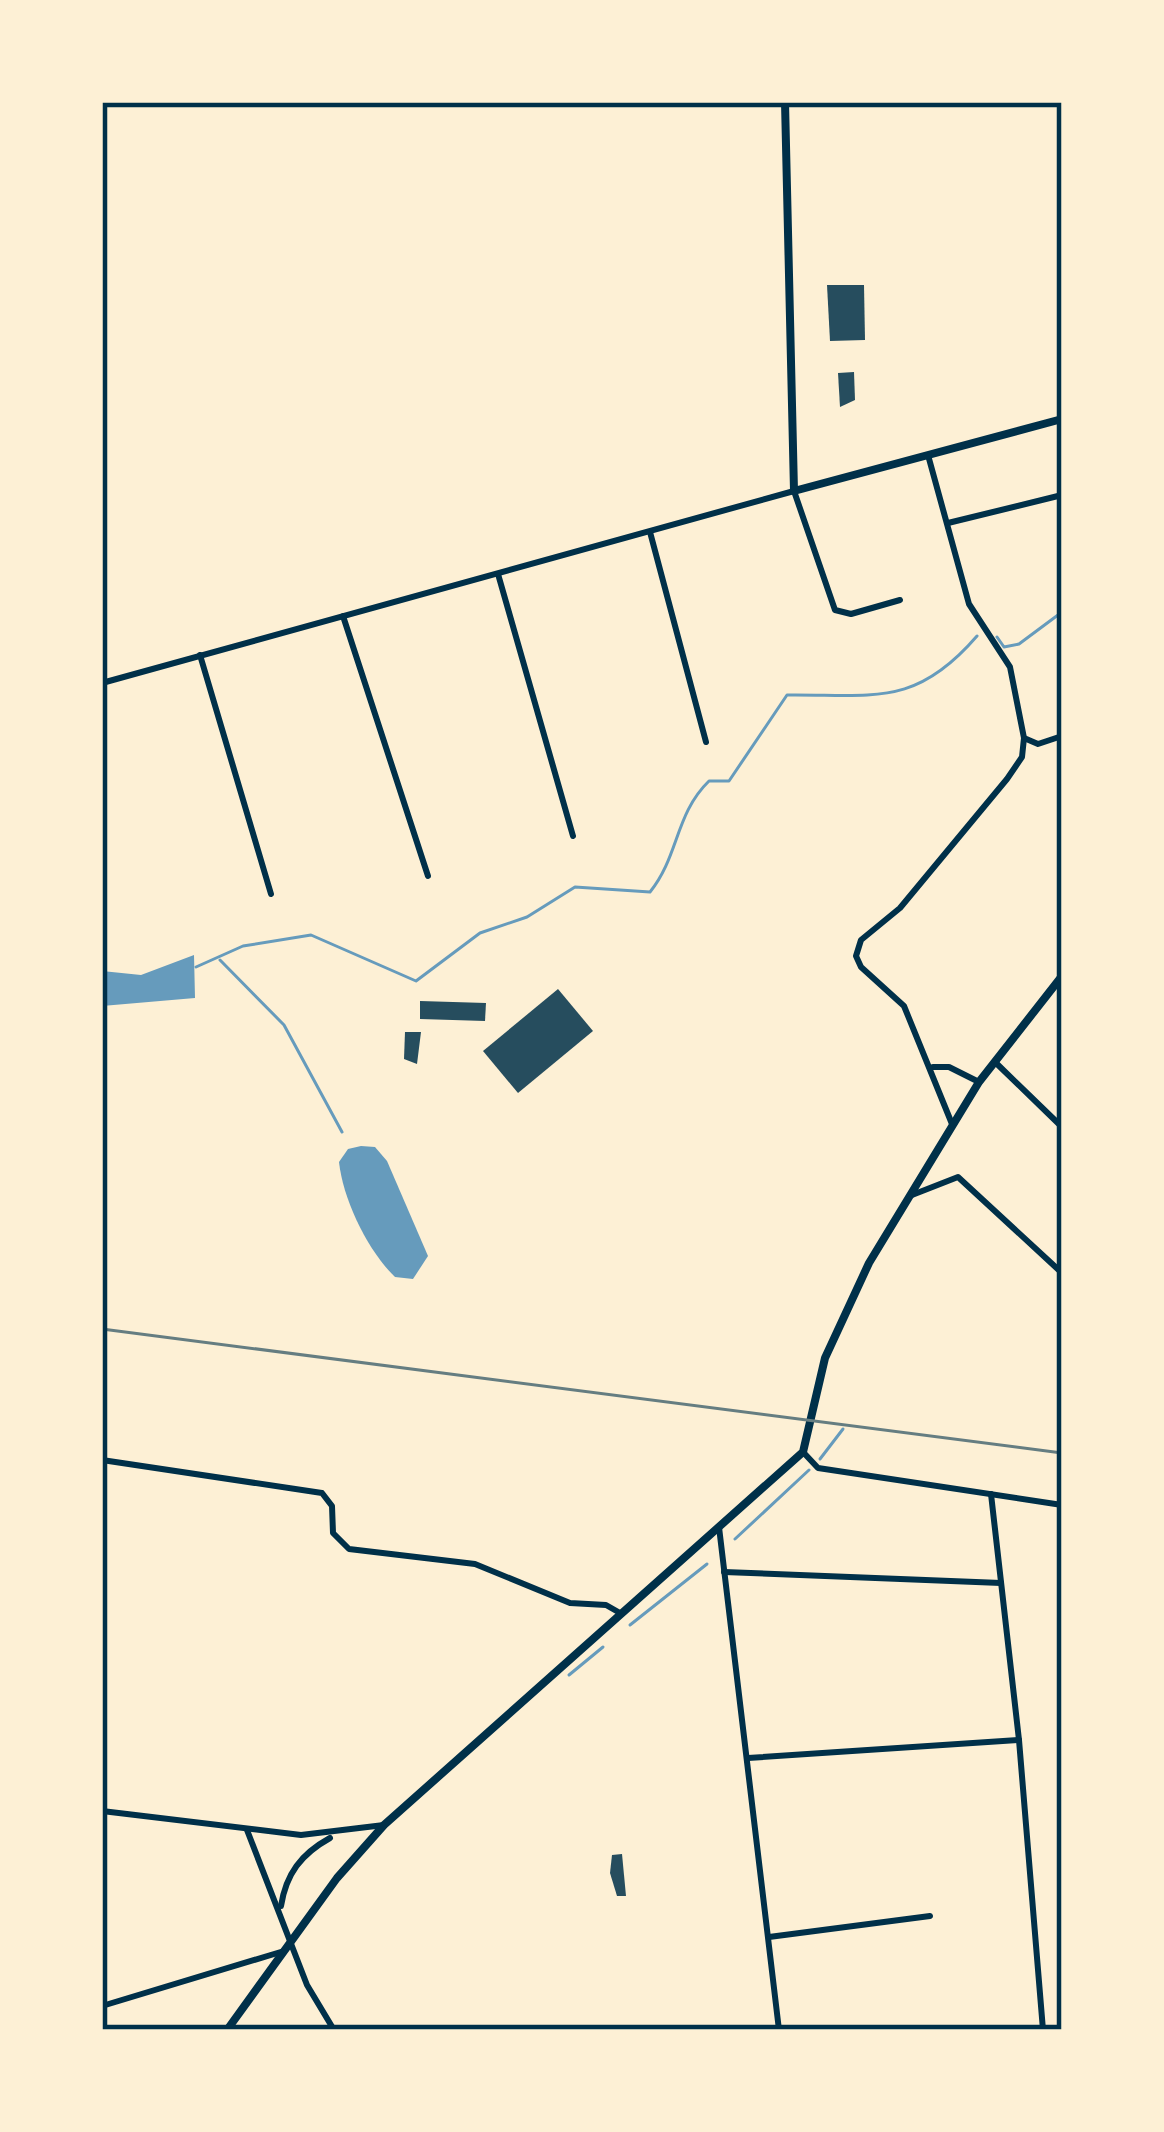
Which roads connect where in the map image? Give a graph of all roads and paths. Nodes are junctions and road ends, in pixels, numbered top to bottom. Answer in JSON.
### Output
{"nodes":[{"id":1,"x":785,"y":102,"type":"edge"},
{"id":2,"x":1062,"y":419,"type":"edge"},
{"id":3,"x":928,"y":455,"type":"junction"},
{"id":4,"x":794,"y":491,"type":"junction"},
{"id":5,"x":1062,"y":496,"type":"edge"},
{"id":6,"x":948,"y":524,"type":"junction"},
{"id":7,"x":650,"y":532,"type":"junction"},
{"id":8,"x":498,"y":574,"type":"junction"},
{"id":9,"x":900,"y":600,"type":"dead end"},
{"id":10,"x":343,"y":616,"type":"junction"},
{"id":11,"x":200,"y":655,"type":"junction"},
{"id":12,"x":102,"y":683,"type":"edge"},
{"id":13,"x":1062,"y":736,"type":"edge"},
{"id":14,"x":1024,"y":738,"type":"junction"},
{"id":15,"x":706,"y":742,"type":"dead end"},
{"id":16,"x":573,"y":836,"type":"dead end"},
{"id":17,"x":428,"y":876,"type":"dead end"},
{"id":18,"x":271,"y":894,"type":"dead end"},
{"id":19,"x":1062,"y":976,"type":"edge"},
{"id":20,"x":995,"y":1062,"type":"junction"},
{"id":21,"x":932,"y":1067,"type":"junction"},
{"id":22,"x":979,"y":1082,"type":"junction"},
{"id":23,"x":952,"y":1124,"type":"junction"},
{"id":24,"x":1062,"y":1127,"type":"edge"},
{"id":25,"x":909,"y":1196,"type":"junction"},
{"id":26,"x":1062,"y":1273,"type":"edge"},
{"id":27,"x":803,"y":1452,"type":"junction"},
{"id":28,"x":102,"y":1460,"type":"edge"},
{"id":29,"x":991,"y":1494,"type":"junction"},
{"id":30,"x":1062,"y":1504,"type":"edge"},
{"id":31,"x":719,"y":1527,"type":"junction"},
{"id":32,"x":724,"y":1572,"type":"junction"},
{"id":33,"x":1000,"y":1582,"type":"junction"},
{"id":34,"x":620,"y":1613,"type":"junction"},
{"id":35,"x":1019,"y":1740,"type":"junction"},
{"id":36,"x":747,"y":1758,"type":"junction"},
{"id":37,"x":102,"y":1810,"type":"edge"},
{"id":38,"x":384,"y":1826,"type":"junction"},
{"id":39,"x":246,"y":1829,"type":"junction"},
{"id":40,"x":334,"y":1835,"type":"junction"},
{"id":41,"x":281,"y":1910,"type":"junction"},
{"id":42,"x":929,"y":1916,"type":"dead end"},
{"id":43,"x":769,"y":1937,"type":"junction"},
{"id":44,"x":293,"y":1939,"type":"junction"},
{"id":45,"x":284,"y":1951,"type":"junction"},
{"id":46,"x":102,"y":2006,"type":"edge"},
{"id":47,"x":226,"y":2030,"type":"edge"},
{"id":48,"x":334,"y":2030,"type":"edge"},
{"id":49,"x":779,"y":2030,"type":"edge"},
{"id":50,"x":1043,"y":2030,"type":"edge"}],
"edges":[{"from":1,"to":4,"type":"street"},
{"from":2,"to":3,"type":"street"},
{"from":3,"to":4,"type":"street"},
{"from":3,"to":6,"type":"street"},
{"from":4,"to":7,"type":"street"},
{"from":4,"to":9,"type":"street"},
{"from":5,"to":6,"type":"street"},
{"from":6,"to":14,"type":"street"},
{"from":7,"to":8,"type":"street"},
{"from":7,"to":15,"type":"street"},
{"from":8,"to":10,"type":"street"},
{"from":8,"to":16,"type":"street"},
{"from":10,"to":11,"type":"street"},
{"from":10,"to":17,"type":"street"},
{"from":11,"to":12,"type":"street"},
{"from":11,"to":18,"type":"street"},
{"from":13,"to":14,"type":"street"},
{"from":14,"to":21,"type":"street"},
{"from":19,"to":20,"type":"street"},
{"from":20,"to":22,"type":"street"},
{"from":20,"to":24,"type":"street"},
{"from":21,"to":22,"type":"street"},
{"from":21,"to":23,"type":"street"},
{"from":22,"to":23,"type":"street"},
{"from":23,"to":25,"type":"street"},
{"from":25,"to":26,"type":"street"},
{"from":25,"to":27,"type":"street"},
{"from":27,"to":29,"type":"street"},
{"from":27,"to":31,"type":"street"},
{"from":28,"to":34,"type":"street"},
{"from":29,"to":30,"type":"street"},
{"from":29,"to":33,"type":"street"},
{"from":31,"to":32,"type":"street"},
{"from":31,"to":34,"type":"street"},
{"from":32,"to":33,"type":"street"},
{"from":32,"to":36,"type":"street"},
{"from":33,"to":35,"type":"street"},
{"from":34,"to":38,"type":"street"},
{"from":35,"to":36,"type":"street"},
{"from":35,"to":50,"type":"street"},
{"from":36,"to":43,"type":"street"},
{"from":37,"to":39,"type":"street"},
{"from":38,"to":40,"type":"street"},
{"from":38,"to":44,"type":"street"},
{"from":39,"to":40,"type":"street"},
{"from":39,"to":41,"type":"street"},
{"from":40,"to":41,"type":"street"},
{"from":41,"to":44,"type":"street"},
{"from":42,"to":43,"type":"street"},
{"from":43,"to":49,"type":"street"},
{"from":44,"to":45,"type":"street"},
{"from":44,"to":48,"type":"street"},
{"from":45,"to":46,"type":"street"},
{"from":45,"to":47,"type":"street"}]}
